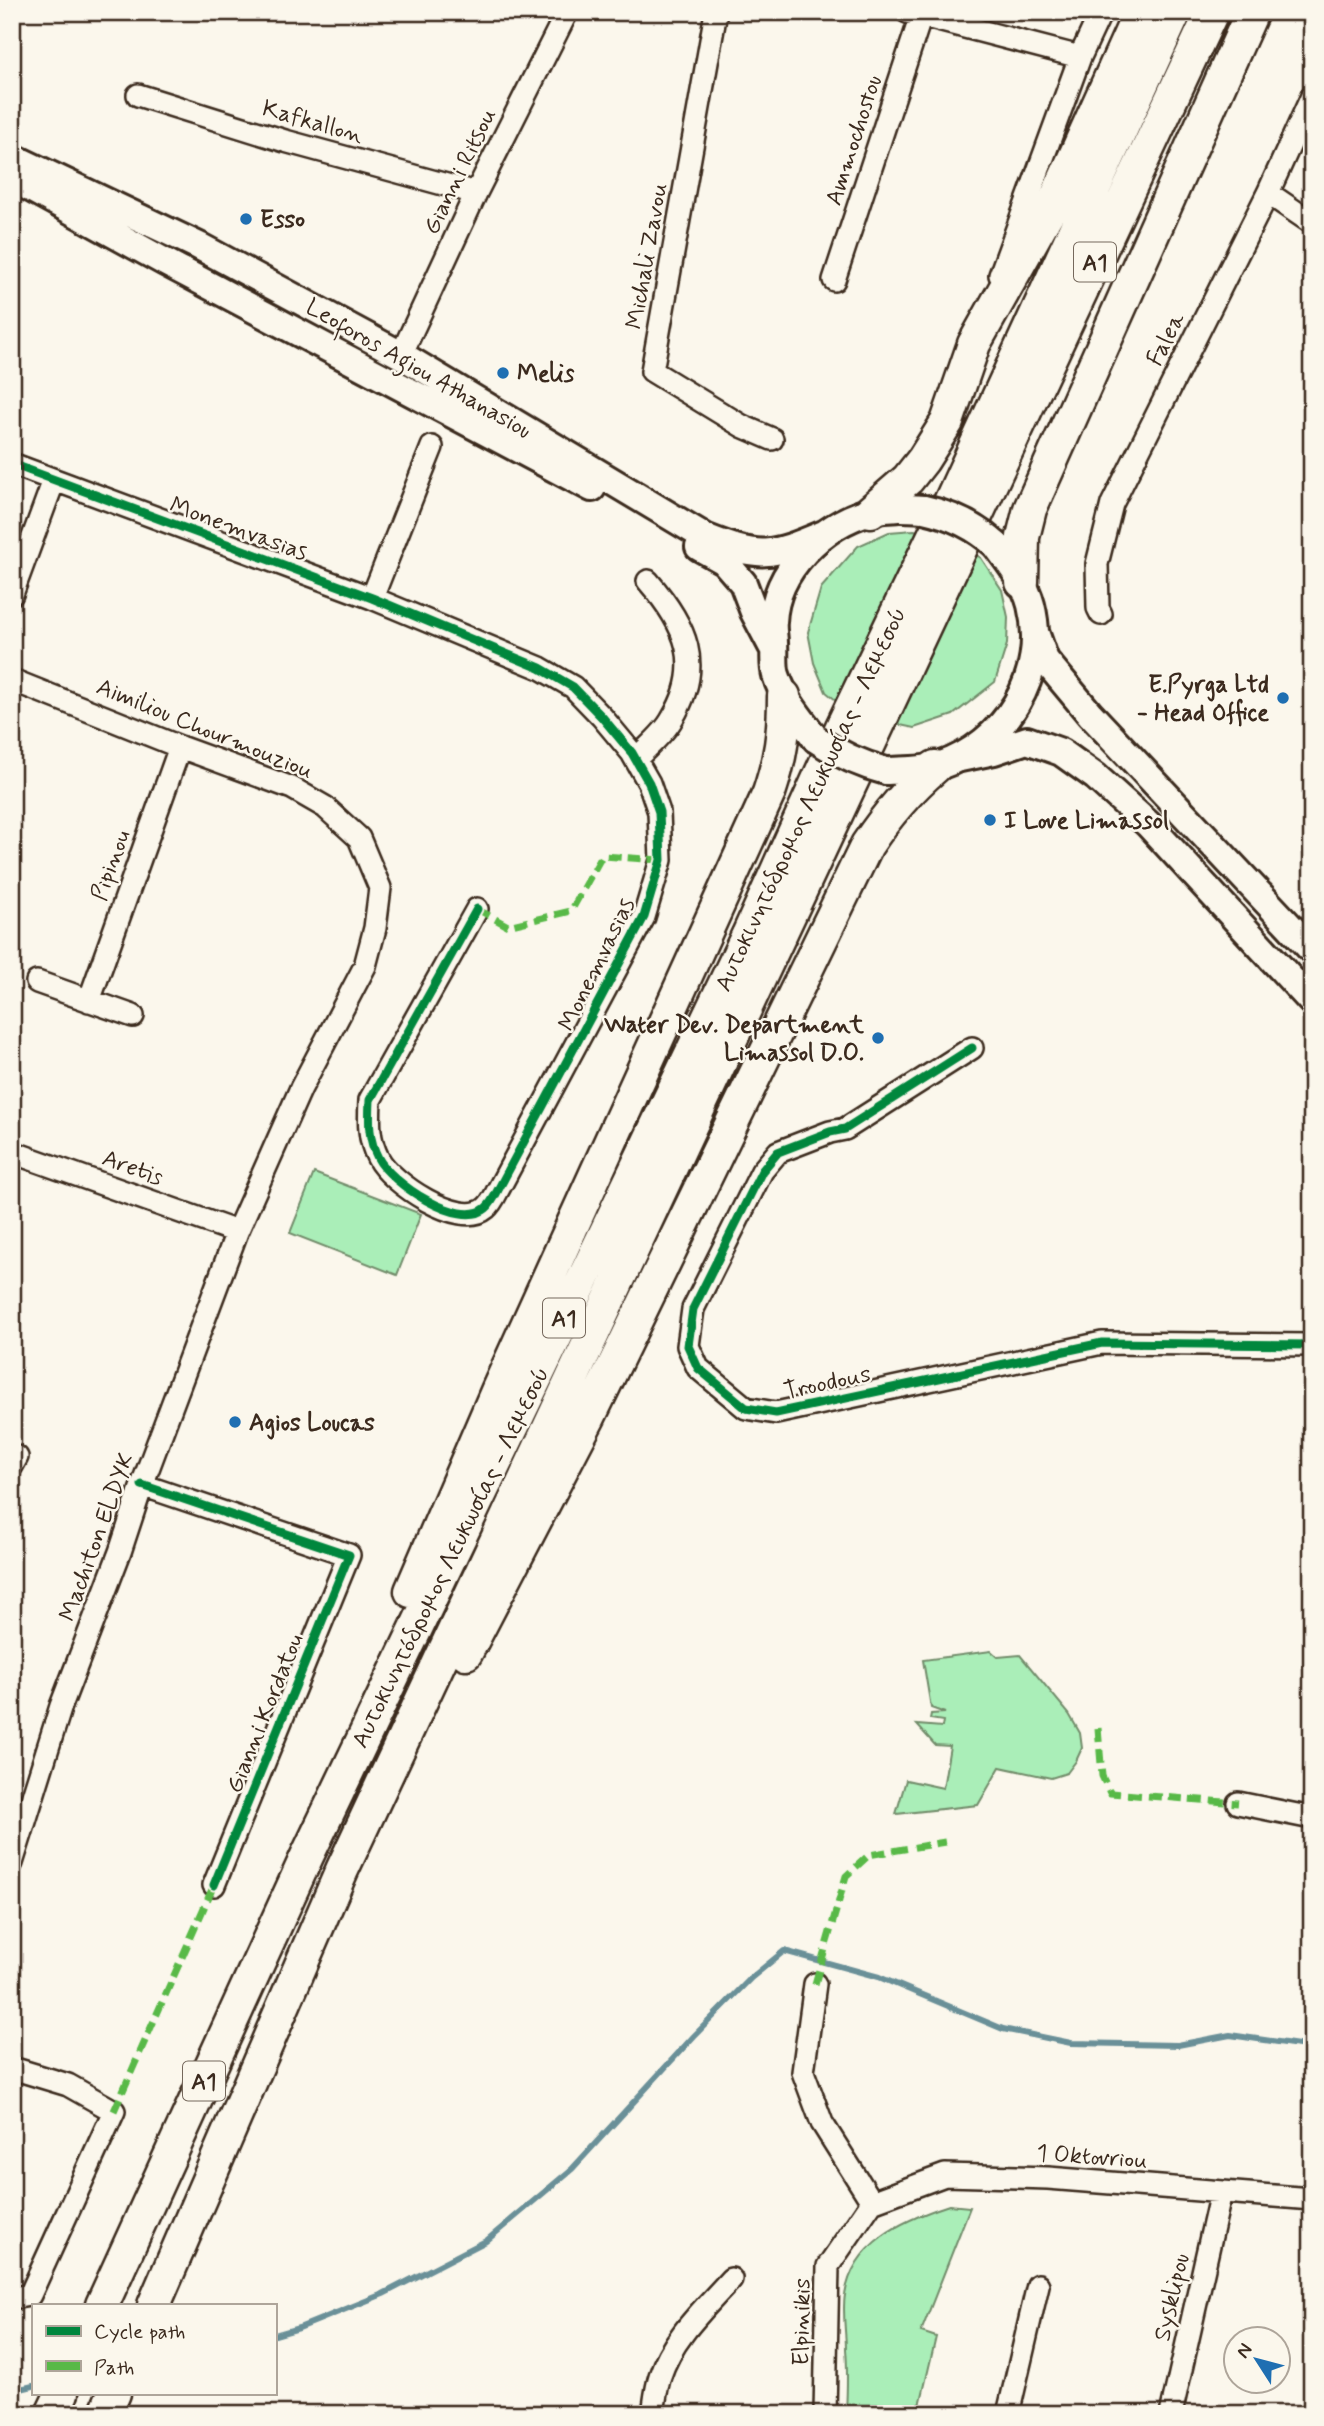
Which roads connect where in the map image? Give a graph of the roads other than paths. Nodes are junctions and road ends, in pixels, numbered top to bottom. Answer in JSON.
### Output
{"nodes":[{"id":1,"x":567,"y":12,"type":"edge"},
{"id":2,"x":716,"y":12,"type":"edge"},
{"id":3,"x":1101,"y":12,"type":"edge"},
{"id":4,"x":1140,"y":12,"type":"edge"},
{"id":5,"x":1175,"y":12,"type":"edge"},
{"id":6,"x":1212,"y":12,"type":"edge"},
{"id":7,"x":1252,"y":12,"type":"edge"},
{"id":8,"x":914,"y":14,"type":"edge"},
{"id":9,"x":1080,"y":57,"type":"junction"},
{"id":10,"x":138,"y":95,"type":"dead end"},
{"id":11,"x":1312,"y":96,"type":"edge"},
{"id":12,"x":12,"y":157,"type":"edge"},
{"id":13,"x":12,"y":178,"type":"edge"},
{"id":14,"x":476,"y":193,"type":"junction"},
{"id":15,"x":1268,"y":193,"type":"junction"},
{"id":16,"x":1312,"y":223,"type":"edge"},
{"id":17,"x":834,"y":280,"type":"dead end"},
{"id":18,"x":974,"y":344,"type":"junction"},
{"id":19,"x":401,"y":355,"type":"junction"},
{"id":20,"x":772,"y":439,"type":"dead end"},
{"id":21,"x":432,"y":447,"type":"dead end"},
{"id":22,"x":12,"y":464,"type":"edge"},
{"id":23,"x":54,"y":480,"type":"junction"},
{"id":24,"x":871,"y":511,"type":"junction"},
{"id":25,"x":824,"y":534,"type":"junction"},
{"id":26,"x":648,"y":581,"type":"dead end"},
{"id":27,"x":1022,"y":582,"type":"junction"},
{"id":28,"x":12,"y":593,"type":"edge"},
{"id":29,"x":372,"y":598,"type":"junction"},
{"id":30,"x":1101,"y":614,"type":"dead end"},
{"id":31,"x":1035,"y":632,"type":"junction"},
{"id":32,"x":774,"y":650,"type":"junction"},
{"id":33,"x":12,"y":680,"type":"edge"},
{"id":34,"x":784,"y":696,"type":"junction"},
{"id":35,"x":180,"y":747,"type":"junction"},
{"id":36,"x":636,"y":760,"type":"junction"},
{"id":37,"x":948,"y":762,"type":"junction"},
{"id":38,"x":477,"y":909,"type":"dead end"},
{"id":39,"x":1312,"y":950,"type":"edge"},
{"id":40,"x":37,"y":982,"type":"dead end"},
{"id":41,"x":89,"y":1001,"type":"junction"},
{"id":42,"x":1312,"y":1002,"type":"edge"},
{"id":43,"x":133,"y":1016,"type":"dead end"},
{"id":44,"x":972,"y":1048,"type":"dead end"},
{"id":45,"x":12,"y":1152,"type":"edge"},
{"id":46,"x":237,"y":1232,"type":"junction"},
{"id":47,"x":1312,"y":1345,"type":"edge"},
{"id":48,"x":142,"y":1485,"type":"junction"},
{"id":49,"x":1238,"y":1803,"type":"dead end"},
{"id":50,"x":1312,"y":1818,"type":"edge"},
{"id":51,"x":307,"y":1856,"type":"junction"},
{"id":52,"x":12,"y":1863,"type":"edge"},
{"id":53,"x":342,"y":1870,"type":"junction"},
{"id":54,"x":214,"y":1885,"type":"dead end"},
{"id":55,"x":816,"y":1984,"type":"dead end"},
{"id":56,"x":12,"y":2068,"type":"edge"},
{"id":57,"x":1221,"y":2192,"type":"junction"},
{"id":58,"x":1312,"y":2199,"type":"edge"},
{"id":59,"x":872,"y":2202,"type":"junction"},
{"id":60,"x":731,"y":2278,"type":"dead end"},
{"id":61,"x":1038,"y":2285,"type":"dead end"},
{"id":62,"x":21,"y":2296,"type":"edge"},
{"id":63,"x":102,"y":2304,"type":"edge"},
{"id":64,"x":154,"y":2304,"type":"edge"},
{"id":65,"x":62,"y":2394,"type":"edge"},
{"id":66,"x":114,"y":2394,"type":"edge"},
{"id":67,"x":52,"y":2414,"type":"edge"},
{"id":68,"x":105,"y":2414,"type":"edge"},
{"id":69,"x":653,"y":2414,"type":"edge"},
{"id":70,"x":824,"y":2414,"type":"edge"},
{"id":71,"x":1008,"y":2414,"type":"edge"},
{"id":72,"x":1171,"y":2414,"type":"edge"}],
"edges":[{"from":1,"to":14,"type":"street","name":"Gianni Ritsou"},
{"from":2,"to":20,"type":"street","name":"Michali Zavou"},
{"from":3,"to":9,"type":"street"},
{"from":4,"to":18,"type":"highway"},
{"from":5,"to":51,"type":"highway","name":"Αυτοκινητόδρομος Λευκωσίας - Λεμεσού","number":"A1"},
{"from":6,"to":53,"type":"highway","name":"Αυτοκινητόδρομος Λευκωσίας - Λεμεσού","number":"A1"},
{"from":7,"to":27,"type":"highway"},
{"from":8,"to":9,"type":"street"},
{"from":8,"to":17,"type":"street","name":"Ammochostou"},
{"from":9,"to":18,"type":"street"},
{"from":10,"to":14,"type":"street","name":"Kafkallon"},
{"from":11,"to":15,"type":"street","name":"Falea"},
{"from":12,"to":19,"type":"main road","name":"Leoforos Agiou Athanasiou"},
{"from":13,"to":32,"type":"main road","name":"Leoforos Agiou Athanasiou"},
{"from":14,"to":19,"type":"street","name":"Gianni Ritsou"},
{"from":15,"to":16,"type":"street"},
{"from":15,"to":30,"type":"street","name":"Falea"},
{"from":18,"to":24,"type":"highway"},
{"from":19,"to":25,"type":"main road","name":"Leoforos Agiou Athanasiou"},
{"from":21,"to":29,"type":"street"},
{"from":22,"to":23,"type":"street","name":"Monemvasias"},
{"from":23,"to":28,"type":"street"},
{"from":23,"to":29,"type":"street","name":"Monemvasias"},
{"from":24,"to":25,"type":"main road"},
{"from":24,"to":27,"type":"main road","bridge":true},
{"from":25,"to":32,"type":"main road"},
{"from":26,"to":36,"type":"street"},
{"from":27,"to":31,"type":"main road"},
{"from":29,"to":36,"type":"street","name":"Monemvasias"},
{"from":31,"to":37,"type":"main road"},
{"from":31,"to":39,"type":"main road"},
{"from":32,"to":34,"type":"main road"},
{"from":33,"to":35,"type":"street","name":"Aimiliou Chourmouziou"},
{"from":34,"to":37,"type":"main road","bridge":true},
{"from":34,"to":51,"type":"highway"},
{"from":35,"to":41,"type":"street","name":"Pipinou"},
{"from":35,"to":46,"type":"street","name":"Aimiliou Chourmouziou"},
{"from":36,"to":38,"type":"street","name":"Monemvasias"},
{"from":37,"to":42,"type":"main road"},
{"from":37,"to":53,"type":"highway"},
{"from":40,"to":41,"type":"street"},
{"from":41,"to":43,"type":"street"},
{"from":44,"to":47,"type":"street","name":"Troodous"},
{"from":45,"to":46,"type":"street","name":"Aretis"},
{"from":46,"to":48,"type":"street","name":"Machiton ELDYK"},
{"from":48,"to":52,"type":"street","name":"Machiton ELDYK"},
{"from":48,"to":54,"type":"street","name":"Gianni Kordatou"},
{"from":49,"to":50,"type":"street"},
{"from":51,"to":63,"type":"highway","name":"Αυτοκινητόδρομος Λευκωσίας - Λεμεσού","number":"A1"},
{"from":53,"to":64,"type":"highway","name":"Αυτοκινητόδρομος Λευκωσίας - Λεμεσού","number":"A1"},
{"from":55,"to":59,"type":"street"},
{"from":56,"to":62,"type":"street"},
{"from":57,"to":58,"type":"street","name":"1 Oktovriou"},
{"from":57,"to":59,"type":"street","name":"1 Oktovriou"},
{"from":57,"to":72,"type":"street","name":"Sysklipou"},
{"from":59,"to":70,"type":"street","name":"Elpinikis"},
{"from":60,"to":69,"type":"street"},
{"from":61,"to":71,"type":"street"},
{"from":65,"to":67,"type":"highway"},
{"from":66,"to":68,"type":"highway"}]}
